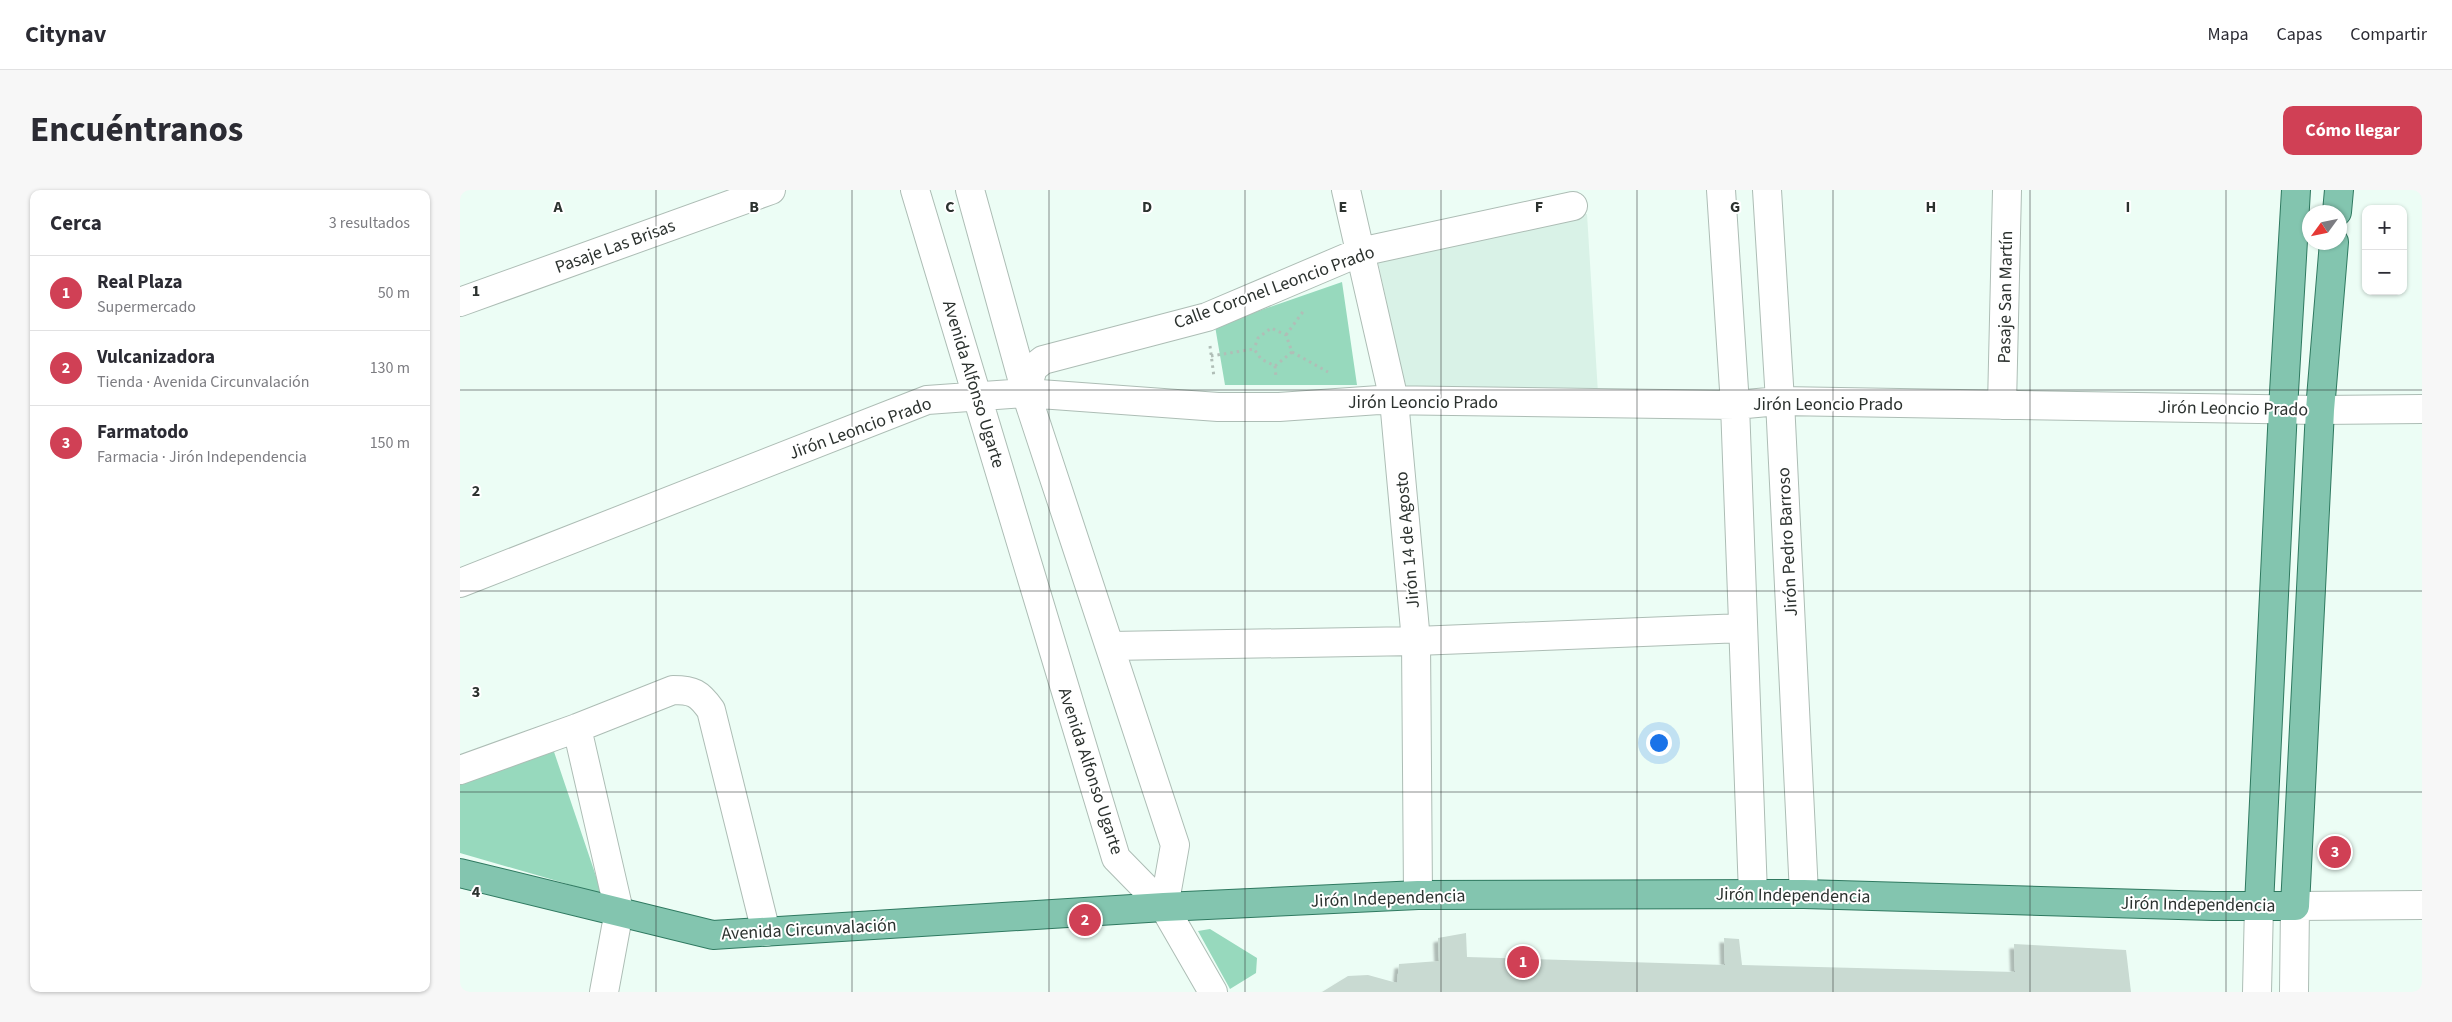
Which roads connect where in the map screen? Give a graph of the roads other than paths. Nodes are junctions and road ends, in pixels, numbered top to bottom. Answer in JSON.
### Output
{"nodes":[{"id":1,"x":771,"y":190,"type":"edge"},
{"id":2,"x":915,"y":190,"type":"edge"},
{"id":3,"x":970,"y":190,"type":"edge"},
{"id":4,"x":1346,"y":190,"type":"edge"},
{"id":5,"x":1721,"y":190,"type":"edge"},
{"id":6,"x":1767,"y":190,"type":"edge"},
{"id":7,"x":2008,"y":190,"type":"edge"},
{"id":8,"x":2296,"y":190,"type":"edge"},
{"id":9,"x":2339,"y":190,"type":"edge"},
{"id":10,"x":2338,"y":205,"type":"edge"},
{"id":11,"x":1573,"y":206,"type":"dead end"},
{"id":12,"x":2333,"y":250,"type":"edge"},
{"id":13,"x":1360,"y":252,"type":"junction"},
{"id":14,"x":460,"y":302,"type":"edge"},
{"id":15,"x":1026,"y":393,"type":"junction"},
{"id":16,"x":977,"y":396,"type":"junction"},
{"id":17,"x":1394,"y":400,"type":"junction"},
{"id":18,"x":1780,"y":401,"type":"junction"},
{"id":19,"x":1734,"y":404,"type":"junction"},
{"id":20,"x":2002,"y":404,"type":"junction"},
{"id":21,"x":2283,"y":409,"type":"junction"},
{"id":22,"x":2422,"y":409,"type":"edge"},
{"id":23,"x":2320,"y":410,"type":"junction"},
{"id":24,"x":460,"y":583,"type":"edge"},
{"id":25,"x":1743,"y":628,"type":"junction"},
{"id":26,"x":1416,"y":641,"type":"junction"},
{"id":27,"x":1110,"y":646,"type":"junction"},
{"id":28,"x":577,"y":728,"type":"junction"},
{"id":29,"x":460,"y":770,"type":"edge"},
{"id":30,"x":460,"y":873,"type":"edge"},
{"id":31,"x":1753,"y":894,"type":"junction"},
{"id":32,"x":1804,"y":894,"type":"junction"},
{"id":33,"x":1418,"y":895,"type":"junction"},
{"id":34,"x":2259,"y":905,"type":"junction"},
{"id":35,"x":2422,"y":905,"type":"edge"},
{"id":36,"x":2295,"y":906,"type":"junction"},
{"id":37,"x":1164,"y":907,"type":"junction"},
{"id":38,"x":619,"y":911,"type":"junction"},
{"id":39,"x":766,"y":932,"type":"junction"},
{"id":40,"x":604,"y":992,"type":"edge"},
{"id":41,"x":1213,"y":992,"type":"edge"},
{"id":42,"x":2257,"y":992,"type":"edge"},
{"id":43,"x":2294,"y":992,"type":"edge"}],
"edges":[{"from":1,"to":14,"type":"street","name":"Pasaje Las Brisas"},
{"from":2,"to":16,"type":"street","name":"Avenida Alfonso Ugarte"},
{"from":3,"to":15,"type":"street"},
{"from":4,"to":13,"type":"street","name":"Jirón 14 de Agosto"},
{"from":5,"to":19,"type":"street"},
{"from":6,"to":18,"type":"street","name":"Jirón Pedro Barroso"},
{"from":7,"to":20,"type":"street","name":"Pasaje San Martín"},
{"from":8,"to":21,"type":"main road"},
{"from":9,"to":10,"type":"main road"},
{"from":11,"to":13,"type":"street","name":"Calle Coronel Leoncio Prado"},
{"from":12,"to":23,"type":"main road"},
{"from":13,"to":15,"type":"street","name":"Calle Coronel Leoncio Prado"},
{"from":13,"to":17,"type":"street","name":"Jirón 14 de Agosto"},
{"from":15,"to":16,"type":"street","name":"Jirón Leoncio Prado"},
{"from":15,"to":17,"type":"street","name":"Jirón Leoncio Prado"},
{"from":15,"to":27,"type":"street"},
{"from":16,"to":24,"type":"street","name":"Jirón Leoncio Prado"},
{"from":16,"to":37,"type":"street","name":"Avenida Alfonso Ugarte"},
{"from":17,"to":19,"type":"street","name":"Jirón Leoncio Prado"},
{"from":17,"to":26,"type":"street","name":"Jirón 14 de Agosto"},
{"from":18,"to":19,"type":"street","name":"Jirón Leoncio Prado"},
{"from":18,"to":20,"type":"street","name":"Jirón Leoncio Prado"},
{"from":18,"to":32,"type":"street","name":"Jirón Pedro Barroso"},
{"from":19,"to":25,"type":"street"},
{"from":20,"to":21,"type":"street","name":"Jirón Leoncio Prado"},
{"from":21,"to":23,"type":"street","name":"Jirón Leoncio Prado"},
{"from":21,"to":34,"type":"main road"},
{"from":22,"to":23,"type":"street","name":"Jirón Leoncio Prado"},
{"from":23,"to":36,"type":"main road"},
{"from":25,"to":26,"type":"street"},
{"from":25,"to":31,"type":"street"},
{"from":26,"to":27,"type":"street"},
{"from":26,"to":33,"type":"street","name":"Jirón 14 de Agosto"},
{"from":27,"to":37,"type":"street"},
{"from":28,"to":29,"type":"street"},
{"from":28,"to":38,"type":"street"},
{"from":28,"to":39,"type":"street"},
{"from":30,"to":38,"type":"main road","name":"Avenida Circunvalación"},
{"from":31,"to":32,"type":"main road","name":"Jirón Independencia"},
{"from":31,"to":33,"type":"main road","name":"Jirón Independencia"},
{"from":32,"to":34,"type":"main road","name":"Jirón Independencia"},
{"from":33,"to":37,"type":"main road","name":"Jirón Independencia"},
{"from":34,"to":36,"type":"main road","name":"Jirón Independencia"},
{"from":34,"to":42,"type":"street"},
{"from":35,"to":36,"type":"street","name":"Jirón Independencia"},
{"from":36,"to":43,"type":"street"},
{"from":37,"to":39,"type":"main road","name":"Avenida Circunvalación"},
{"from":37,"to":41,"type":"street","name":"Avenida Alfonso Ugarte"},
{"from":38,"to":39,"type":"main road","name":"Avenida Circunvalación"},
{"from":38,"to":40,"type":"street"}]}
